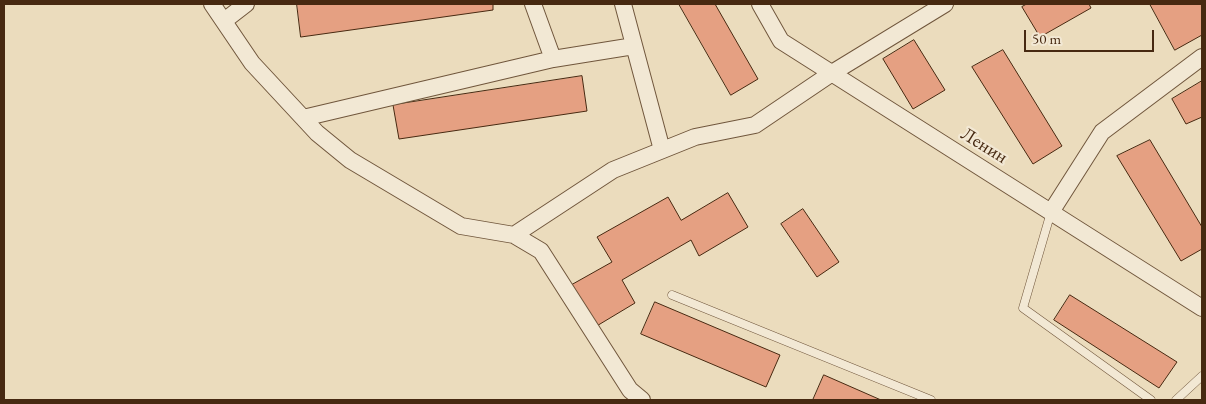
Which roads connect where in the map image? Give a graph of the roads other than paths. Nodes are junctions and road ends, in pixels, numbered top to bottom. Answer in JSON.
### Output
{"nodes":[{"id":1,"x":212,"y":4,"type":"edge"},
{"id":2,"x":246,"y":4,"type":"edge"},
{"id":3,"x":533,"y":4,"type":"edge"},
{"id":4,"x":623,"y":4,"type":"edge"},
{"id":5,"x":760,"y":4,"type":"edge"},
{"id":6,"x":944,"y":4,"type":"edge"},
{"id":7,"x":224,"y":21,"type":"junction"},
{"id":8,"x":634,"y":46,"type":"junction"},
{"id":9,"x":1202,"y":56,"type":"edge"},
{"id":10,"x":553,"y":59,"type":"junction"},
{"id":11,"x":832,"y":73,"type":"junction"},
{"id":12,"x":303,"y":118,"type":"junction"},
{"id":13,"x":662,"y":150,"type":"junction"},
{"id":14,"x":1051,"y":212,"type":"junction"},
{"id":15,"x":514,"y":235,"type":"junction"},
{"id":16,"x":672,"y":295,"type":"dead end"},
{"id":17,"x":1202,"y":308,"type":"edge"},
{"id":18,"x":1202,"y":376,"type":"edge"},
{"id":19,"x":642,"y":400,"type":"edge"},
{"id":20,"x":931,"y":400,"type":"edge"},
{"id":21,"x":1151,"y":400,"type":"edge"},
{"id":22,"x":1176,"y":400,"type":"edge"}],
"edges":[{"from":1,"to":7,"type":"street"},
{"from":2,"to":7,"type":"street"},
{"from":3,"to":10,"type":"street"},
{"from":4,"to":8,"type":"street"},
{"from":5,"to":11,"type":"street","name":"Ленин"},
{"from":6,"to":11,"type":"street"},
{"from":7,"to":12,"type":"street"},
{"from":8,"to":10,"type":"street"},
{"from":8,"to":13,"type":"street"},
{"from":9,"to":14,"type":"street"},
{"from":10,"to":12,"type":"street"},
{"from":11,"to":13,"type":"street"},
{"from":11,"to":14,"type":"street","name":"Ленин"},
{"from":12,"to":15,"type":"street"},
{"from":13,"to":15,"type":"street"},
{"from":14,"to":17,"type":"street","name":"Ленин"},
{"from":14,"to":21,"type":"lane"},
{"from":15,"to":19,"type":"street"},
{"from":16,"to":20,"type":"lane"},
{"from":18,"to":22,"type":"lane"}]}
